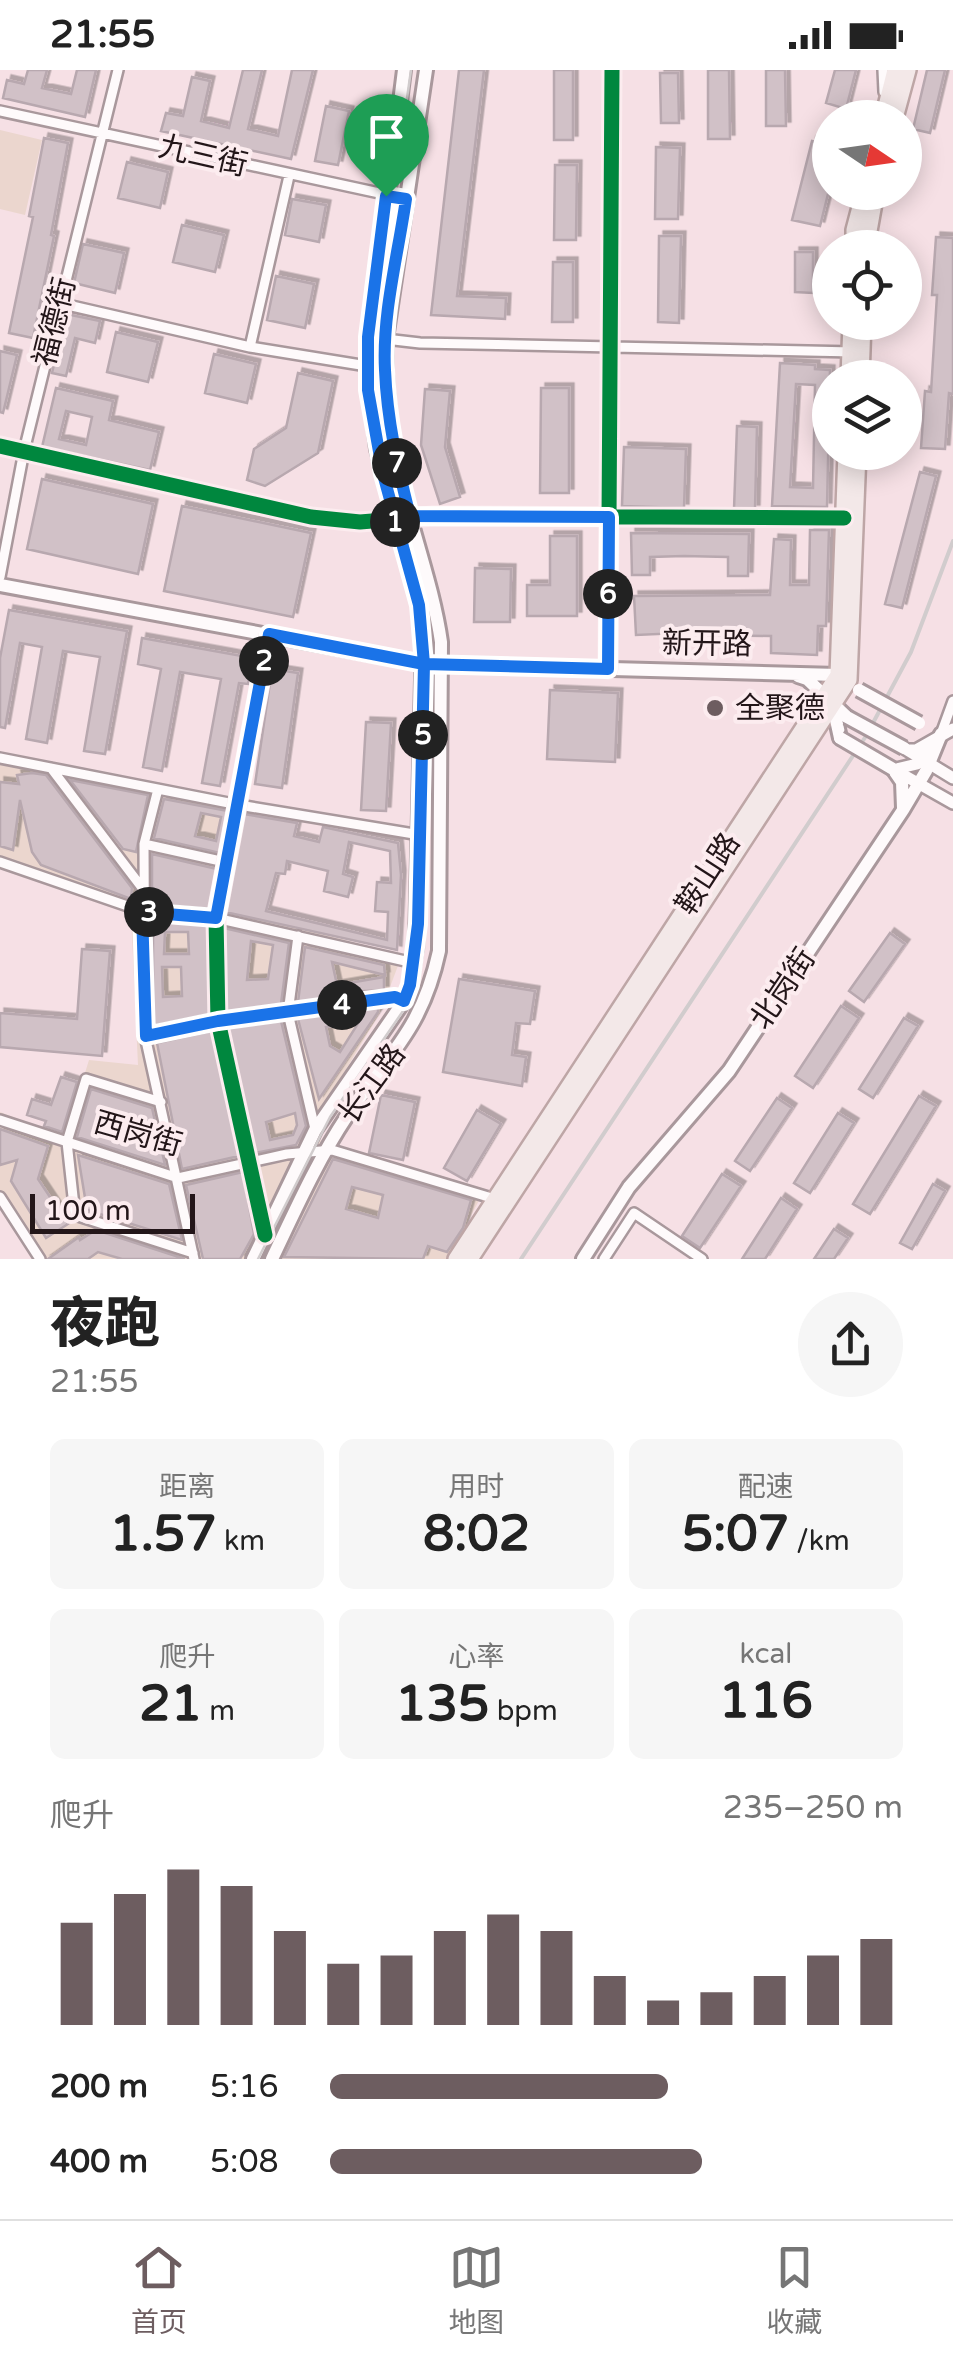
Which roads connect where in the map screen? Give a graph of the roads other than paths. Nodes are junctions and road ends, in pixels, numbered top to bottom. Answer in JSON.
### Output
{"nodes":[{"id":1,"x":118,"y":70,"type":"edge"},
{"id":2,"x":404,"y":70,"type":"edge"},
{"id":3,"x":426,"y":70,"type":"edge"},
{"id":4,"x":612,"y":70,"type":"edge"},
{"id":5,"x":883,"y":70,"type":"edge"},
{"id":6,"x":895,"y":70,"type":"edge"},
{"id":7,"x":908,"y":70,"type":"edge"},
{"id":8,"x":886,"y":100,"type":"edge"},
{"id":9,"x":890,"y":100,"type":"edge"},
{"id":10,"x":894,"y":100,"type":"edge"},
{"id":11,"x":0,"y":112,"type":"edge"},
{"id":12,"x":104,"y":133,"type":"junction"},
{"id":13,"x":289,"y":176,"type":"junction"},
{"id":14,"x":386,"y":196,"type":"junction"},
{"id":15,"x":406,"y":199,"type":"junction"},
{"id":16,"x":58,"y":302,"type":"junction"},
{"id":17,"x":368,"y":337,"type":"junction"},
{"id":18,"x":386,"y":339,"type":"junction"},
{"id":19,"x":854,"y":340,"type":"edge"},
{"id":20,"x":859,"y":340,"type":"edge"},
{"id":21,"x":250,"y":347,"type":"junction"},
{"id":22,"x":610,"y":347,"type":"junction"},
{"id":23,"x":856,"y":352,"type":"junction"},
{"id":24,"x":854,"y":360,"type":"edge"},
{"id":25,"x":858,"y":360,"type":"edge"},
{"id":26,"x":366,"y":366,"type":"junction"},
{"id":27,"x":0,"y":446,"type":"edge"},
{"id":28,"x":24,"y":451,"type":"junction"},
{"id":29,"x":845,"y":470,"type":"edge"},
{"id":30,"x":857,"y":470,"type":"edge"},
{"id":31,"x":410,"y":516,"type":"junction"},
{"id":32,"x":609,"y":517,"type":"junction"},
{"id":33,"x":394,"y":518,"type":"junction"},
{"id":34,"x":844,"y":518,"type":"junction"},
{"id":35,"x":0,"y":577,"type":"edge"},
{"id":36,"x":0,"y":585,"type":"edge"},
{"id":37,"x":269,"y":634,"type":"junction"},
{"id":38,"x":424,"y":664,"type":"junction"},
{"id":39,"x":442,"y":664,"type":"junction"},
{"id":40,"x":608,"y":669,"type":"junction"},
{"id":41,"x":791,"y":673,"type":"junction"},
{"id":42,"x":849,"y":681,"type":"junction"},
{"id":43,"x":953,"y":700,"type":"edge"},
{"id":44,"x":829,"y":701,"type":"junction"},
{"id":45,"x":919,"y":723,"type":"joint"},
{"id":46,"x":949,"y":733,"type":"edge"},
{"id":47,"x":840,"y":738,"type":"junction"},
{"id":48,"x":808,"y":746,"type":"junction"},
{"id":49,"x":905,"y":749,"type":"junction"},
{"id":50,"x":0,"y":758,"type":"edge"},
{"id":51,"x":926,"y":762,"type":"junction"},
{"id":52,"x":51,"y":768,"type":"junction"},
{"id":53,"x":893,"y":769,"type":"junction"},
{"id":54,"x":953,"y":778,"type":"edge"},
{"id":55,"x":919,"y":784,"type":"junction"},
{"id":56,"x":158,"y":789,"type":"junction"},
{"id":57,"x":953,"y":803,"type":"edge"},
{"id":58,"x":239,"y":805,"type":"junction"},
{"id":59,"x":903,"y":810,"type":"junction"},
{"id":60,"x":421,"y":835,"type":"junction"},
{"id":61,"x":144,"y":844,"type":"junction"},
{"id":62,"x":0,"y":862,"type":"edge"},
{"id":63,"x":225,"y":862,"type":"junction"},
{"id":64,"x":143,"y":888,"type":"junction"},
{"id":65,"x":142,"y":912,"type":"junction"},
{"id":66,"x":216,"y":918,"type":"junction"},
{"id":67,"x":298,"y":936,"type":"junction"},
{"id":68,"x":414,"y":963,"type":"junction"},
{"id":69,"x":404,"y":1001,"type":"junction"},
{"id":70,"x":288,"y":1012,"type":"junction"},
{"id":71,"x":218,"y":1021,"type":"junction"},
{"id":72,"x":146,"y":1036,"type":"junction"},
{"id":73,"x":161,"y":1102,"type":"junction"},
{"id":74,"x":0,"y":1120,"type":"edge"},
{"id":75,"x":315,"y":1130,"type":"junction"},
{"id":76,"x":67,"y":1142,"type":"junction"},
{"id":77,"x":326,"y":1150,"type":"junction"},
{"id":78,"x":304,"y":1151,"type":"junction"},
{"id":79,"x":251,"y":1162,"type":"junction"},
{"id":80,"x":178,"y":1178,"type":"junction"},
{"id":81,"x":0,"y":1197,"type":"edge"},
{"id":82,"x":495,"y":1199,"type":"junction"},
{"id":83,"x":265,"y":1234,"type":"junction"},
{"id":84,"x":256,"y":1254,"type":"edge"},
{"id":85,"x":194,"y":1256,"type":"edge"},
{"id":86,"x":274,"y":1258,"type":"edge"},
{"id":87,"x":40,"y":1259,"type":"edge"},
{"id":88,"x":456,"y":1259,"type":"edge"},
{"id":89,"x":470,"y":1259,"type":"edge"},
{"id":90,"x":583,"y":1259,"type":"edge"},
{"id":91,"x":604,"y":1259,"type":"edge"},
{"id":92,"x":702,"y":1259,"type":"edge"}],
"edges":[{"from":1,"to":12,"type":"street","name":"福德街"},
{"from":2,"to":14,"type":"main road","name":"长江路"},
{"from":3,"to":15,"type":"main road","name":"长江路"},
{"from":4,"to":22,"type":"street"},
{"from":5,"to":8,"type":"street"},
{"from":6,"to":9,"type":"main road"},
{"from":7,"to":10,"type":"main road"},
{"from":11,"to":12,"type":"street","name":"九三街"},
{"from":12,"to":13,"type":"street","name":"九三街"},
{"from":12,"to":16,"type":"street","name":"福德街"},
{"from":13,"to":14,"type":"street","name":"九三街"},
{"from":13,"to":21,"type":"street"},
{"from":14,"to":15,"type":"street","name":"九三街"},
{"from":14,"to":17,"type":"main road","name":"长江路"},
{"from":15,"to":18,"type":"main road","name":"长江路"},
{"from":16,"to":21,"type":"street"},
{"from":16,"to":28,"type":"street","name":"福德街"},
{"from":17,"to":18,"type":"street"},
{"from":17,"to":26,"type":"main road","name":"长江路"},
{"from":18,"to":22,"type":"street"},
{"from":18,"to":31,"type":"main road","name":"长江路"},
{"from":19,"to":23,"type":"main road"},
{"from":20,"to":23,"type":"main road"},
{"from":21,"to":26,"type":"street"},
{"from":22,"to":23,"type":"street"},
{"from":22,"to":32,"type":"street"},
{"from":23,"to":24,"type":"main road"},
{"from":23,"to":25,"type":"main road"},
{"from":26,"to":33,"type":"main road","name":"长江路"},
{"from":27,"to":28,"type":"street"},
{"from":28,"to":33,"type":"street"},
{"from":28,"to":35,"type":"street","name":"福德街"},
{"from":29,"to":34,"type":"main road"},
{"from":30,"to":42,"type":"main road"},
{"from":31,"to":32,"type":"street"},
{"from":31,"to":33,"type":"street"},
{"from":31,"to":39,"type":"main road","name":"长江路"},
{"from":32,"to":34,"type":"street"},
{"from":32,"to":40,"type":"street"},
{"from":33,"to":38,"type":"main road","name":"长江路"},
{"from":34,"to":42,"type":"main road"},
{"from":36,"to":37,"type":"main road","name":"新开路"},
{"from":37,"to":38,"type":"main road","name":"新开路"},
{"from":37,"to":58,"type":"street"},
{"from":38,"to":39,"type":"main road","name":"新开路"},
{"from":38,"to":60,"type":"main road","name":"长江路"},
{"from":39,"to":40,"type":"main road","name":"新开路"},
{"from":39,"to":77,"type":"main road","name":"长江路"},
{"from":40,"to":41,"type":"main road","name":"新开路"},
{"from":41,"to":42,"type":"main road","name":"新开路"},
{"from":41,"to":44,"type":"main road"},
{"from":42,"to":44,"type":"main road","name":"鞍山路"},
{"from":42,"to":45,"type":"main road","bridge":true},
{"from":43,"to":46,"type":"street","name":"北岗街"},
{"from":44,"to":47,"type":"main road"},
{"from":44,"to":48,"type":"main road","name":"鞍山路"},
{"from":44,"to":49,"type":"main road","bridge":true},
{"from":44,"to":82,"type":"main road","name":"鞍山路"},
{"from":45,"to":46,"type":"street"},
{"from":46,"to":49,"type":"street"},
{"from":46,"to":51,"type":"main road","name":"北岗街"},
{"from":47,"to":48,"type":"main road"},
{"from":47,"to":53,"type":"main road","bridge":true},
{"from":48,"to":89,"type":"main road","name":"鞍山路"},
{"from":49,"to":51,"type":"street"},
{"from":50,"to":52,"type":"street"},
{"from":51,"to":53,"type":"street"},
{"from":51,"to":54,"type":"street"},
{"from":51,"to":55,"type":"main road","name":"北岗街"},
{"from":52,"to":56,"type":"street"},
{"from":52,"to":64,"type":"street"},
{"from":53,"to":55,"type":"street"},
{"from":53,"to":59,"type":"main road"},
{"from":55,"to":57,"type":"street"},
{"from":55,"to":59,"type":"main road","name":"北岗街"},
{"from":56,"to":58,"type":"street"},
{"from":56,"to":61,"type":"street"},
{"from":58,"to":60,"type":"street"},
{"from":58,"to":63,"type":"street"},
{"from":59,"to":90,"type":"main road","name":"北岗街"},
{"from":60,"to":68,"type":"main road","name":"长江路"},
{"from":61,"to":63,"type":"street"},
{"from":61,"to":64,"type":"street"},
{"from":62,"to":65,"type":"street"},
{"from":63,"to":66,"type":"street"},
{"from":64,"to":65,"type":"street"},
{"from":65,"to":66,"type":"street"},
{"from":65,"to":72,"type":"street"},
{"from":66,"to":67,"type":"street"},
{"from":66,"to":71,"type":"street"},
{"from":67,"to":68,"type":"street"},
{"from":67,"to":70,"type":"street"},
{"from":68,"to":69,"type":"main road","name":"长江路"},
{"from":69,"to":70,"type":"street"},
{"from":69,"to":75,"type":"main road","name":"长江路"},
{"from":70,"to":71,"type":"street"},
{"from":70,"to":75,"type":"street"},
{"from":71,"to":72,"type":"street"},
{"from":71,"to":79,"type":"street"},
{"from":72,"to":73,"type":"street"},
{"from":73,"to":76,"type":"street"},
{"from":73,"to":80,"type":"street"},
{"from":74,"to":76,"type":"street","name":"西岗街"},
{"from":75,"to":78,"type":"main road","name":"长江路"},
{"from":76,"to":80,"type":"street","name":"西岗街"},
{"from":76,"to":85,"type":"street"},
{"from":77,"to":78,"type":"street","name":"西岗街"},
{"from":77,"to":82,"type":"street","name":"西岗街"},
{"from":77,"to":86,"type":"main road","name":"长江路"},
{"from":78,"to":79,"type":"street","name":"西岗街"},
{"from":78,"to":83,"type":"main road","name":"长江路"},
{"from":79,"to":80,"type":"street","name":"西岗街"},
{"from":79,"to":83,"type":"street"},
{"from":80,"to":85,"type":"street"},
{"from":81,"to":87,"type":"street"},
{"from":82,"to":88,"type":"main road","name":"鞍山路"},
{"from":83,"to":84,"type":"main road","name":"长江路"},
{"from":84,"to":86,"type":"street"},
{"from":91,"to":92,"type":"street"}]}
